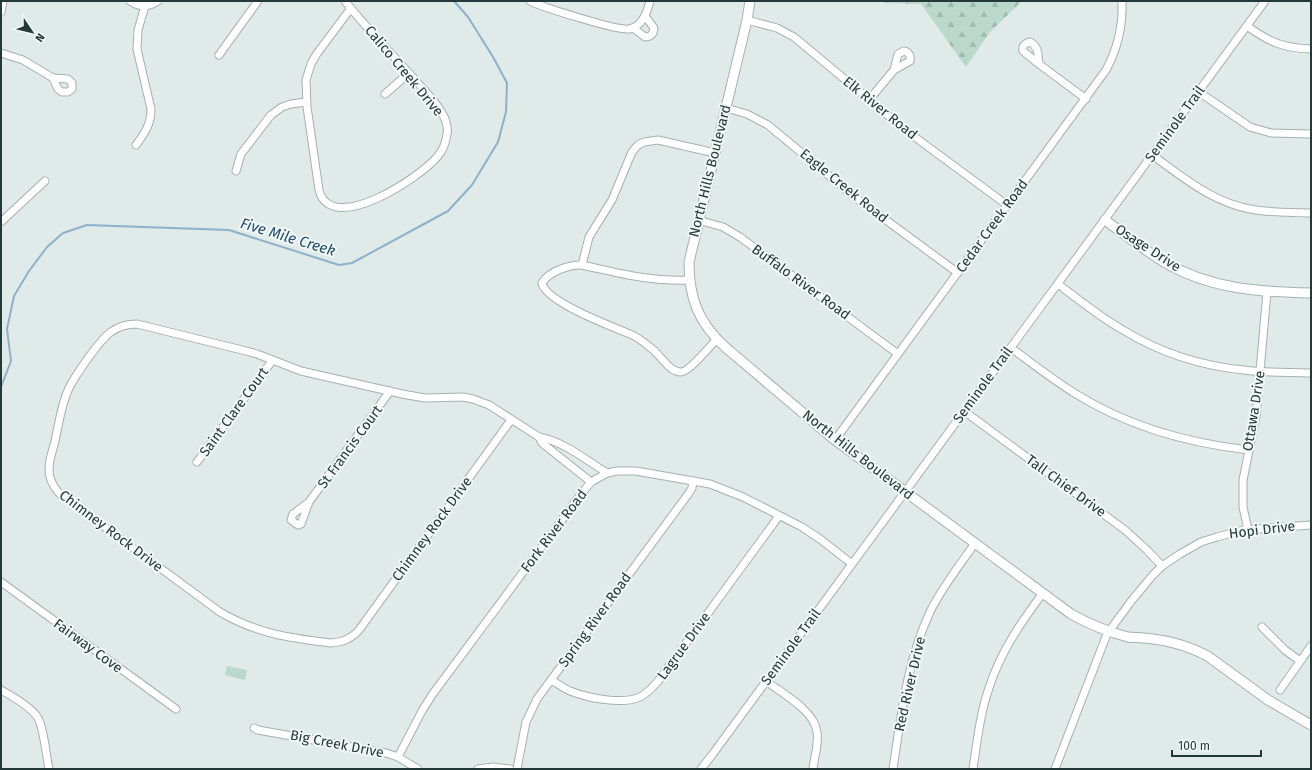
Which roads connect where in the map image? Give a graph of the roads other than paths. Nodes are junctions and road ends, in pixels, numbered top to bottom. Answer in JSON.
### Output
{"nodes":[{"id":1,"x":3,"y":1,"type":"edge"},
{"id":2,"x":130,"y":1,"type":"edge"},
{"id":3,"x":158,"y":1,"type":"edge"},
{"id":4,"x":258,"y":1,"type":"edge"},
{"id":5,"x":345,"y":1,"type":"edge"},
{"id":6,"x":530,"y":1,"type":"edge"},
{"id":7,"x":650,"y":1,"type":"edge"},
{"id":8,"x":750,"y":1,"type":"edge"},
{"id":9,"x":1122,"y":1,"type":"edge"},
{"id":10,"x":1265,"y":1,"type":"edge"},
{"id":11,"x":145,"y":6,"type":"junction"},
{"id":12,"x":351,"y":8,"type":"junction"},
{"id":13,"x":1,"y":12,"type":"edge"},
{"id":14,"x":645,"y":16,"type":"junction"},
{"id":15,"x":747,"y":20,"type":"junction"},
{"id":16,"x":1247,"y":26,"type":"junction"},
{"id":17,"x":633,"y":28,"type":"junction"},
{"id":18,"x":1311,"y":49,"type":"edge"},
{"id":19,"x":1,"y":53,"type":"edge"},
{"id":20,"x":219,"y":55,"type":"dead end"},
{"id":21,"x":1039,"y":64,"type":"dead end"},
{"id":22,"x":894,"y":70,"type":"dead end"},
{"id":23,"x":410,"y":73,"type":"junction"},
{"id":24,"x":53,"y":78,"type":"dead end"},
{"id":25,"x":1199,"y":92,"type":"junction"},
{"id":26,"x":385,"y":94,"type":"dead end"},
{"id":27,"x":1086,"y":99,"type":"junction"},
{"id":28,"x":869,"y":100,"type":"junction"},
{"id":29,"x":306,"y":102,"type":"junction"},
{"id":30,"x":726,"y":108,"type":"junction"},
{"id":31,"x":1311,"y":134,"type":"edge"},
{"id":32,"x":136,"y":145,"type":"dead end"},
{"id":33,"x":715,"y":153,"type":"junction"},
{"id":34,"x":1152,"y":155,"type":"junction"},
{"id":35,"x":236,"y":171,"type":"dead end"},
{"id":36,"x":45,"y":181,"type":"dead end"},
{"id":37,"x":1007,"y":205,"type":"junction"},
{"id":38,"x":1311,"y":213,"type":"edge"},
{"id":39,"x":698,"y":220,"type":"junction"},
{"id":40,"x":1105,"y":220,"type":"junction"},
{"id":41,"x":1,"y":222,"type":"edge"},
{"id":42,"x":582,"y":265,"type":"junction"},
{"id":43,"x":958,"y":273,"type":"junction"},
{"id":44,"x":689,"y":280,"type":"junction"},
{"id":45,"x":1058,"y":284,"type":"junction"},
{"id":46,"x":1267,"y":292,"type":"junction"},
{"id":47,"x":1311,"y":293,"type":"edge"},
{"id":48,"x":717,"y":339,"type":"junction"},
{"id":49,"x":1011,"y":348,"type":"junction"},
{"id":50,"x":898,"y":354,"type":"junction"},
{"id":51,"x":272,"y":361,"type":"junction"},
{"id":52,"x":1261,"y":371,"type":"junction"},
{"id":53,"x":1311,"y":373,"type":"edge"},
{"id":54,"x":390,"y":391,"type":"junction"},
{"id":55,"x":964,"y":411,"type":"junction"},
{"id":56,"x":511,"y":420,"type":"junction"},
{"id":57,"x":538,"y":437,"type":"junction"},
{"id":58,"x":835,"y":440,"type":"junction"},
{"id":59,"x":1249,"y":450,"type":"junction"},
{"id":60,"x":197,"y":462,"type":"dead end"},
{"id":61,"x":607,"y":474,"type":"junction"},
{"id":62,"x":693,"y":481,"type":"junction"},
{"id":63,"x":591,"y":482,"type":"junction"},
{"id":64,"x":906,"y":492,"type":"junction"},
{"id":65,"x":309,"y":502,"type":"dead end"},
{"id":66,"x":779,"y":516,"type":"junction"},
{"id":67,"x":1311,"y":525,"type":"edge"},
{"id":68,"x":1248,"y":530,"type":"junction"},
{"id":69,"x":975,"y":543,"type":"junction"},
{"id":70,"x":852,"y":564,"type":"junction"},
{"id":71,"x":1162,"y":566,"type":"junction"},
{"id":72,"x":1,"y":582,"type":"edge"},
{"id":73,"x":1043,"y":593,"type":"junction"},
{"id":74,"x":1262,"y":627,"type":"dead end"},
{"id":75,"x":1109,"y":632,"type":"junction"},
{"id":76,"x":1311,"y":646,"type":"edge"},
{"id":77,"x":1300,"y":662,"type":"junction"},
{"id":78,"x":551,"y":680,"type":"junction"},
{"id":79,"x":766,"y":681,"type":"junction"},
{"id":80,"x":1,"y":690,"type":"edge"},
{"id":81,"x":1280,"y":690,"type":"dead end"},
{"id":82,"x":176,"y":709,"type":"dead end"},
{"id":83,"x":1311,"y":725,"type":"edge"},
{"id":84,"x":254,"y":728,"type":"dead end"},
{"id":85,"x":398,"y":757,"type":"junction"},
{"id":86,"x":49,"y":769,"type":"edge"},
{"id":87,"x":418,"y":769,"type":"edge"},
{"id":88,"x":478,"y":769,"type":"edge"},
{"id":89,"x":510,"y":769,"type":"edge"},
{"id":90,"x":517,"y":769,"type":"edge"},
{"id":91,"x":700,"y":769,"type":"edge"},
{"id":92,"x":812,"y":769,"type":"edge"},
{"id":93,"x":893,"y":769,"type":"edge"},
{"id":94,"x":973,"y":769,"type":"edge"},
{"id":95,"x":1055,"y":769,"type":"edge"}],
"edges":[{"from":1,"to":13,"type":"street"},
{"from":2,"to":11,"type":"street"},
{"from":3,"to":11,"type":"street"},
{"from":4,"to":20,"type":"street"},
{"from":5,"to":12,"type":"street","name":"Calico Creek Drive"},
{"from":6,"to":17,"type":"street"},
{"from":7,"to":14,"type":"street"},
{"from":8,"to":15,"type":"street","name":"North Hills Boulevard"},
{"from":9,"to":27,"type":"street","name":"Cedar Creek Road"},
{"from":10,"to":16,"type":"street","name":"Seminole Trail"},
{"from":11,"to":32,"type":"street"},
{"from":12,"to":23,"type":"street","name":"Calico Creek Drive"},
{"from":12,"to":29,"type":"street","name":"Calico Creek Drive"},
{"from":14,"to":17,"type":"street"},
{"from":14,"to":17,"type":"street"},
{"from":15,"to":28,"type":"street","name":"Elk River Road"},
{"from":15,"to":30,"type":"street","name":"North Hills Boulevard"},
{"from":16,"to":18,"type":"street"},
{"from":16,"to":25,"type":"street","name":"Seminole Trail"},
{"from":19,"to":24,"type":"street"},
{"from":21,"to":27,"type":"street"},
{"from":22,"to":28,"type":"street"},
{"from":23,"to":26,"type":"street"},
{"from":23,"to":29,"type":"street","name":"Calico Creek Drive"},
{"from":25,"to":31,"type":"street"},
{"from":25,"to":34,"type":"street","name":"Seminole Trail"},
{"from":27,"to":37,"type":"street","name":"Cedar Creek Road"},
{"from":28,"to":37,"type":"street","name":"Elk River Road"},
{"from":29,"to":35,"type":"street"},
{"from":30,"to":33,"type":"street","name":"North Hills Boulevard"},
{"from":30,"to":43,"type":"street","name":"Eagle Creek Road"},
{"from":33,"to":39,"type":"street","name":"North Hills Boulevard"},
{"from":33,"to":42,"type":"street"},
{"from":34,"to":38,"type":"street"},
{"from":34,"to":40,"type":"street","name":"Seminole Trail"},
{"from":36,"to":41,"type":"street"},
{"from":37,"to":43,"type":"street","name":"Cedar Creek Road"},
{"from":39,"to":44,"type":"street","name":"North Hills Boulevard"},
{"from":39,"to":50,"type":"street","name":"Buffalo River Road"},
{"from":40,"to":45,"type":"street","name":"Seminole Trail"},
{"from":40,"to":46,"type":"street","name":"Osage Drive"},
{"from":42,"to":44,"type":"street"},
{"from":42,"to":48,"type":"street"},
{"from":43,"to":50,"type":"street","name":"Cedar Creek Road"},
{"from":44,"to":48,"type":"street","name":"North Hills Boulevard"},
{"from":45,"to":49,"type":"street","name":"Seminole Trail"},
{"from":45,"to":52,"type":"street"},
{"from":46,"to":47,"type":"street","name":"Osage Drive"},
{"from":46,"to":52,"type":"street","name":"Ottawa Drive"},
{"from":48,"to":58,"type":"street","name":"North Hills Boulevard"},
{"from":49,"to":55,"type":"street","name":"Seminole Trail"},
{"from":49,"to":59,"type":"street"},
{"from":50,"to":58,"type":"street","name":"Cedar Creek Road"},
{"from":51,"to":54,"type":"street","name":"Chimney Rock Drive"},
{"from":51,"to":56,"type":"street","name":"Chimney Rock Drive"},
{"from":51,"to":60,"type":"street","name":"Saint Clare Court"},
{"from":52,"to":53,"type":"street"},
{"from":52,"to":59,"type":"street","name":"Ottawa Drive"},
{"from":54,"to":56,"type":"street","name":"Chimney Rock Drive"},
{"from":54,"to":65,"type":"street","name":"St Francis Court"},
{"from":55,"to":64,"type":"street","name":"Seminole Trail"},
{"from":55,"to":71,"type":"street","name":"Tall Chief Drive"},
{"from":56,"to":57,"type":"street","name":"Chimney Rock Drive"},
{"from":57,"to":61,"type":"street","name":"Chimney Rock Drive"},
{"from":57,"to":63,"type":"street","name":"Chimney Rock Drive"},
{"from":58,"to":64,"type":"street","name":"North Hills Boulevard"},
{"from":59,"to":68,"type":"street","name":"Ottawa Drive"},
{"from":61,"to":62,"type":"street","name":"Fork River Road"},
{"from":61,"to":63,"type":"street","name":"Fork River Road"},
{"from":62,"to":66,"type":"street","name":"Fork River Road"},
{"from":62,"to":78,"type":"street","name":"Spring River Road"},
{"from":63,"to":85,"type":"street","name":"Fork River Road"},
{"from":64,"to":69,"type":"street","name":"North Hills Boulevard"},
{"from":64,"to":70,"type":"street","name":"Seminole Trail"},
{"from":66,"to":70,"type":"street","name":"Fork River Road"},
{"from":66,"to":78,"type":"street","name":"Lagrue Drive"},
{"from":67,"to":68,"type":"street","name":"Hopi Drive"},
{"from":68,"to":71,"type":"street","name":"Hopi Drive"},
{"from":69,"to":73,"type":"street","name":"North Hills Boulevard"},
{"from":69,"to":93,"type":"street","name":"Red River Drive"},
{"from":70,"to":79,"type":"street","name":"Seminole Trail"},
{"from":71,"to":75,"type":"street","name":"Hopi Drive"},
{"from":72,"to":82,"type":"street","name":"Fairway Cove"},
{"from":73,"to":75,"type":"street","name":"North Hills Boulevard"},
{"from":73,"to":94,"type":"street"},
{"from":74,"to":77,"type":"street"},
{"from":75,"to":83,"type":"street","name":"North Hills Boulevard"},
{"from":75,"to":95,"type":"street"},
{"from":76,"to":77,"type":"street"},
{"from":77,"to":81,"type":"street"},
{"from":78,"to":90,"type":"street","name":"Spring River Road"},
{"from":79,"to":91,"type":"street","name":"Seminole Trail"},
{"from":79,"to":92,"type":"street"},
{"from":80,"to":86,"type":"street"},
{"from":84,"to":85,"type":"street","name":"Big Creek Drive"},
{"from":85,"to":87,"type":"street","name":"Big Creek Drive"},
{"from":88,"to":89,"type":"street"}]}
